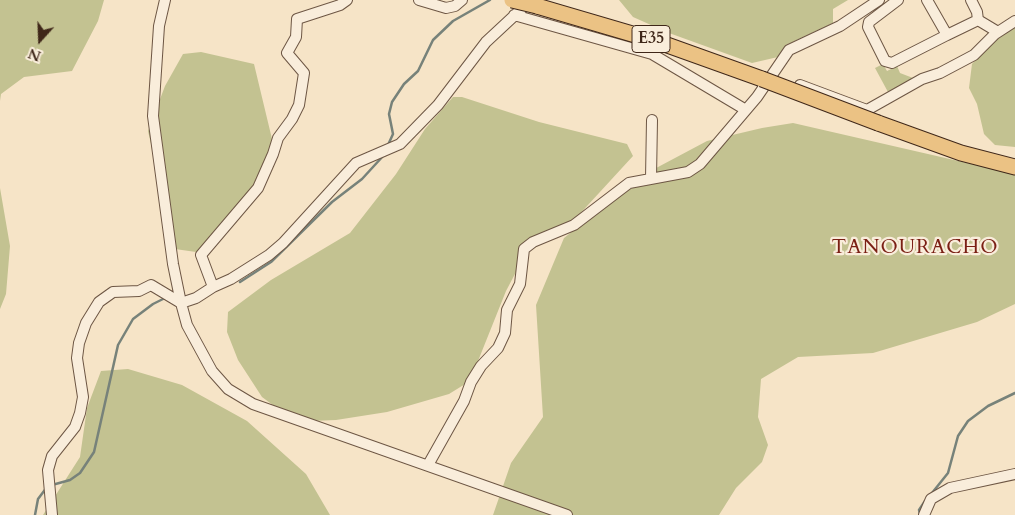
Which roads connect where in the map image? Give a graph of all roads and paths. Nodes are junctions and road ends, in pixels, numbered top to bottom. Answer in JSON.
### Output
{"nodes":[{"id":1,"x":165,"y":0,"type":"edge"},
{"id":2,"x":346,"y":0,"type":"edge"},
{"id":3,"x":418,"y":0,"type":"edge"},
{"id":4,"x":462,"y":0,"type":"edge"},
{"id":5,"x":879,"y":0,"type":"edge"},
{"id":6,"x":898,"y":0,"type":"edge"},
{"id":7,"x":927,"y":0,"type":"edge"},
{"id":8,"x":971,"y":0,"type":"edge"},
{"id":9,"x":534,"y":3,"type":"edge"},
{"id":10,"x":513,"y":8,"type":"edge"},
{"id":11,"x":978,"y":20,"type":"junction"},
{"id":12,"x":1015,"y":21,"type":"edge"},
{"id":13,"x":998,"y":32,"type":"junction"},
{"id":14,"x":947,"y":35,"type":"junction"},
{"id":15,"x":768,"y":77,"type":"junction"},
{"id":16,"x":746,"y":110,"type":"junction"},
{"id":17,"x":652,"y":120,"type":"dead end"},
{"id":18,"x":878,"y":124,"type":"junction"},
{"id":19,"x":1015,"y":160,"type":"edge"},
{"id":20,"x":1015,"y":167,"type":"edge"},
{"id":21,"x":651,"y":178,"type":"junction"},
{"id":22,"x":213,"y":287,"type":"junction"},
{"id":23,"x":181,"y":303,"type":"junction"},
{"id":24,"x":428,"y":465,"type":"junction"},
{"id":25,"x":1015,"y":474,"type":"edge"},
{"id":26,"x":52,"y":515,"type":"edge"},
{"id":27,"x":568,"y":515,"type":"edge"},
{"id":28,"x":924,"y":515,"type":"edge"}],
"edges":[{"from":1,"to":23,"type":"street"},
{"from":2,"to":22,"type":"street"},
{"from":3,"to":4,"type":"street"},
{"from":5,"to":15,"type":"street"},
{"from":6,"to":14,"type":"street"},
{"from":7,"to":14,"type":"street"},
{"from":8,"to":11,"type":"street"},
{"from":9,"to":10,"type":"highway","number":"E35","bridge":true},
{"from":9,"to":15,"type":"highway","number":"E35"},
{"from":10,"to":16,"type":"street"},
{"from":10,"to":22,"type":"street"},
{"from":11,"to":13,"type":"street"},
{"from":11,"to":14,"type":"street"},
{"from":12,"to":13,"type":"street"},
{"from":13,"to":15,"type":"street"},
{"from":15,"to":16,"type":"street"},
{"from":15,"to":18,"type":"highway","number":"E35","bridge":true},
{"from":16,"to":21,"type":"street"},
{"from":17,"to":21,"type":"street"},
{"from":18,"to":19,"type":"highway","number":"E35"},
{"from":18,"to":20,"type":"highway","number":"E35"},
{"from":21,"to":24,"type":"street"},
{"from":22,"to":23,"type":"street"},
{"from":23,"to":24,"type":"street"},
{"from":23,"to":26,"type":"street"},
{"from":24,"to":27,"type":"street"},
{"from":25,"to":28,"type":"street"}]}
